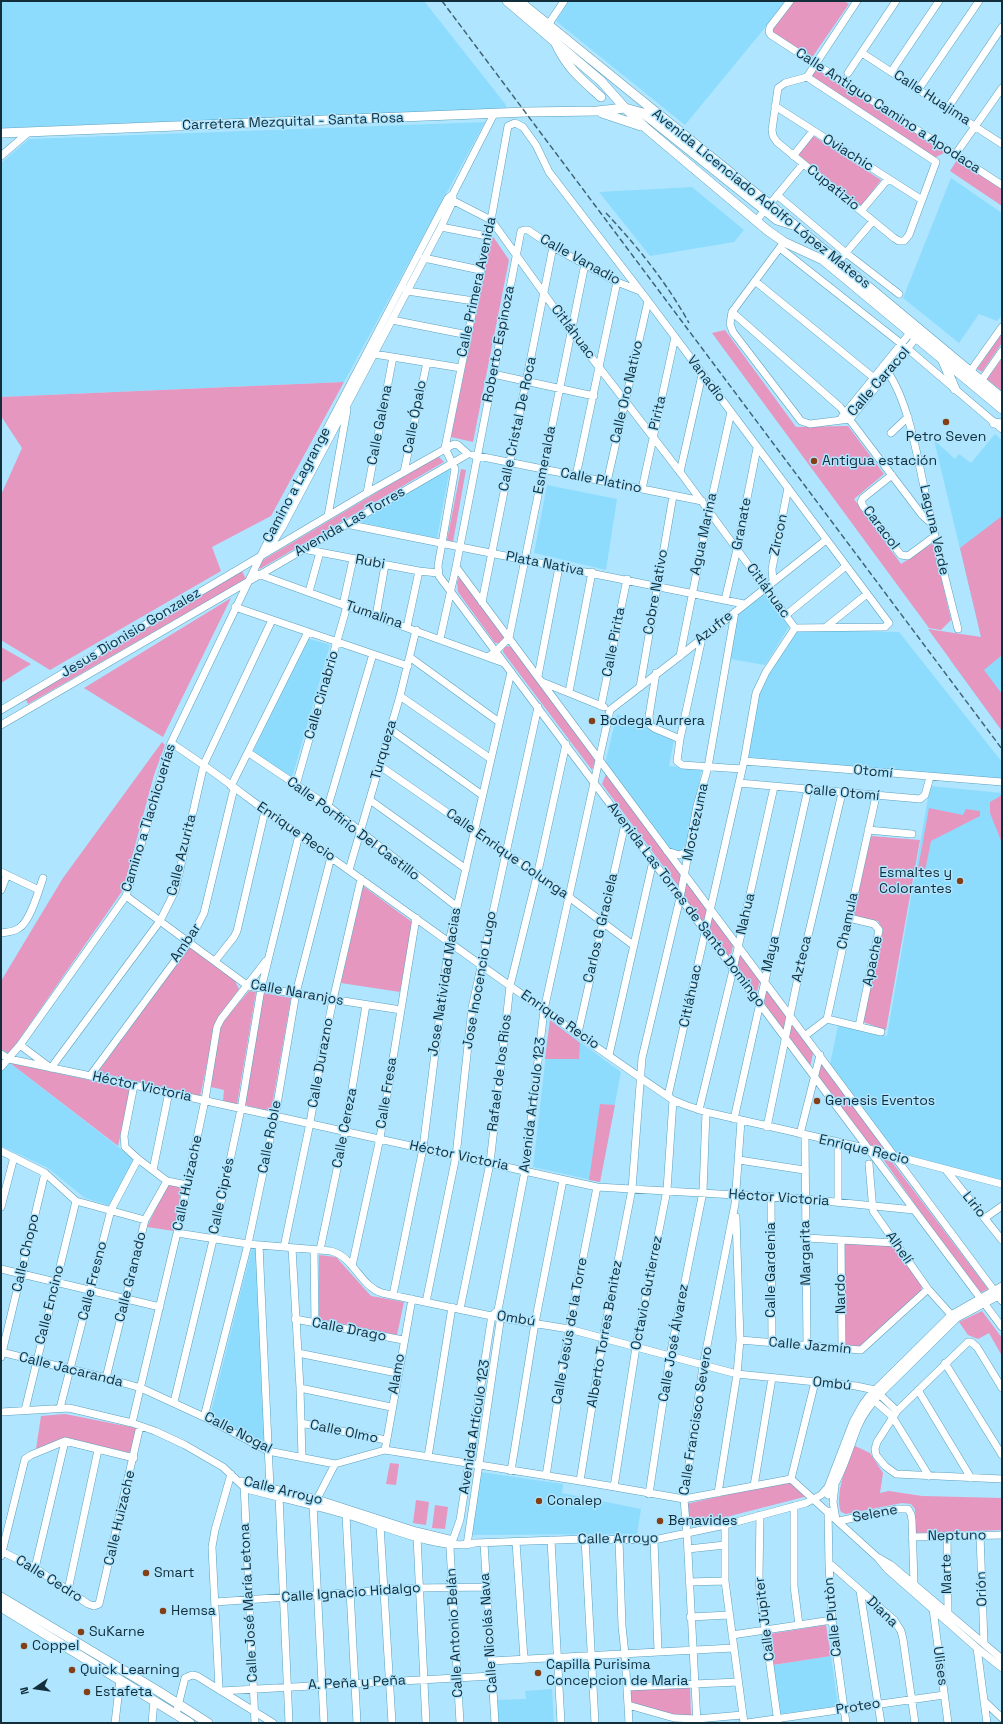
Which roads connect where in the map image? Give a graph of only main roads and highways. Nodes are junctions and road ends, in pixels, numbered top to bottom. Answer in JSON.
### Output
{"nodes":[{"id":1,"x":507,"y":1,"type":"edge"},
{"id":2,"x":519,"y":1,"type":"edge"},
{"id":3,"x":554,"y":40,"type":"junction"},
{"id":4,"x":601,"y":81,"type":"junction"},
{"id":5,"x":629,"y":90,"type":"junction"},
{"id":6,"x":601,"y":97,"type":"junction"},
{"id":7,"x":624,"y":108,"type":"junction"},
{"id":8,"x":586,"y":111,"type":"junction"},
{"id":9,"x":597,"y":111,"type":"junction"},
{"id":10,"x":647,"y":129,"type":"junction"},
{"id":11,"x":1,"y":133,"type":"edge"},
{"id":12,"x":767,"y":207,"type":"junction"},
{"id":13,"x":943,"y":360,"type":"junction"},
{"id":14,"x":968,"y":375,"type":"junction"},
{"id":15,"x":979,"y":384,"type":"junction"},
{"id":16,"x":955,"y":389,"type":"road end"},
{"id":17,"x":1002,"y":398,"type":"edge"},
{"id":18,"x":1002,"y":409,"type":"edge"},
{"id":19,"x":1,"y":1597,"type":"edge"},
{"id":20,"x":1,"y":1607,"type":"edge"},
{"id":21,"x":188,"y":1722,"type":"edge"},
{"id":22,"x":208,"y":1723,"type":"edge"}],
"edges":[{"from":1,"to":3,"type":"main road","name":"Avenida Licenciado Adolfo López Mateos"},
{"from":2,"to":5,"type":"main road","name":"Avenida Licenciado Adolfo López Mateos"},
{"from":3,"to":4,"type":"main road","name":"Avenida Licenciado Adolfo López Mateos"},
{"from":3,"to":6,"type":"main road"},
{"from":4,"to":6,"type":"main road"},
{"from":4,"to":7,"type":"main road","name":"Avenida Licenciado Adolfo López Mateos"},
{"from":5,"to":7,"type":"main road"},
{"from":5,"to":12,"type":"main road","name":"Avenida Licenciado Adolfo López Mateos"},
{"from":6,"to":8,"type":"main road"},
{"from":7,"to":9,"type":"main road"},
{"from":7,"to":10,"type":"main road","name":"Avenida Licenciado Adolfo López Mateos"},
{"from":7,"to":12,"type":"main road"},
{"from":8,"to":9,"type":"main road","name":"Carretera Mezquital - Santa Rosa"},
{"from":8,"to":11,"type":"main road","name":"Carretera Mezquital - Santa Rosa"},
{"from":9,"to":10,"type":"main road"},
{"from":10,"to":13,"type":"main road","name":"Avenida Licenciado Adolfo López Mateos"},
{"from":12,"to":14,"type":"main road","name":"Avenida Licenciado Adolfo López Mateos"},
{"from":13,"to":14,"type":"main road","name":"Avenida Licenciado Adolfo López Mateos"},
{"from":13,"to":16,"type":"main road"},
{"from":14,"to":15,"type":"main road","name":"Avenida Licenciado Adolfo López Mateos"},
{"from":15,"to":17,"type":"main road","name":"Avenida Licenciado Adolfo López Mateos"},
{"from":15,"to":18,"type":"main road","name":"Avenida Licenciado Adolfo López Mateos"},
{"from":19,"to":22,"type":"main road"},
{"from":20,"to":21,"type":"main road"}]}
